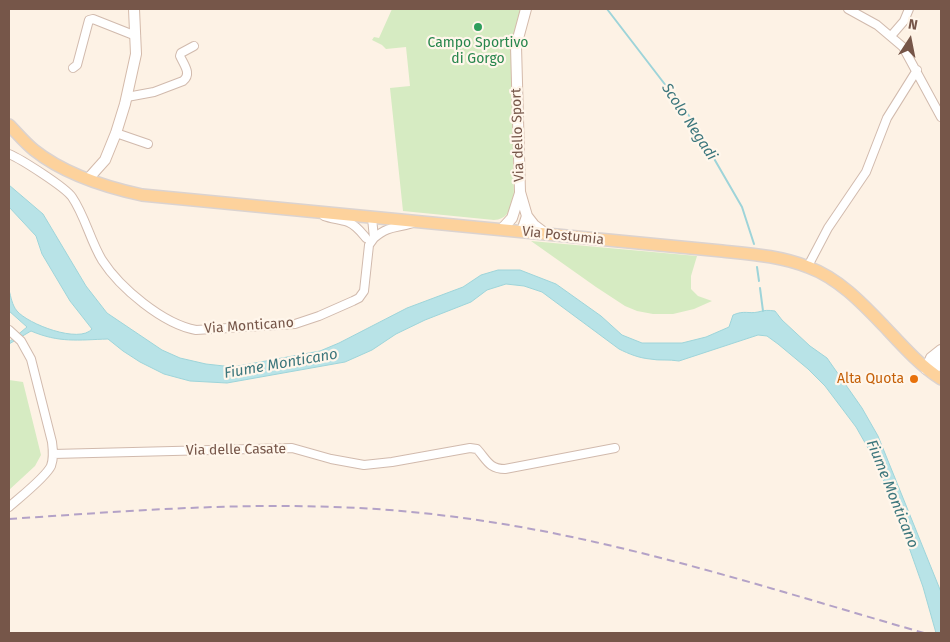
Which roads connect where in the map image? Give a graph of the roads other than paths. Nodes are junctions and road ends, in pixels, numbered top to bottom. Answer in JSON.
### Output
{"nodes":[{"id":1,"x":134,"y":9,"type":"edge"},
{"id":2,"x":526,"y":9,"type":"edge"},
{"id":3,"x":848,"y":9,"type":"edge"},
{"id":4,"x":910,"y":9,"type":"edge"},
{"id":5,"x":136,"y":36,"type":"junction"},
{"id":6,"x":891,"y":36,"type":"junction"},
{"id":7,"x":194,"y":46,"type":"dead end"},
{"id":8,"x":73,"y":68,"type":"dead end"},
{"id":9,"x":916,"y":70,"type":"junction"},
{"id":10,"x":127,"y":97,"type":"junction"},
{"id":11,"x":941,"y":114,"type":"edge"},
{"id":12,"x":9,"y":125,"type":"edge"},
{"id":13,"x":116,"y":133,"type":"junction"},
{"id":14,"x":148,"y":144,"type":"dead end"},
{"id":15,"x":9,"y":154,"type":"edge"},
{"id":16,"x":95,"y":181,"type":"junction"},
{"id":17,"x":520,"y":192,"type":"junction"},
{"id":18,"x":516,"y":208,"type":"junction"},
{"id":19,"x":315,"y":212,"type":"junction"},
{"id":20,"x":526,"y":216,"type":"junction"},
{"id":21,"x":372,"y":218,"type":"junction"},
{"id":22,"x":417,"y":222,"type":"junction"},
{"id":23,"x":500,"y":230,"type":"junction"},
{"id":24,"x":521,"y":231,"type":"junction"},
{"id":25,"x":546,"y":234,"type":"junction"},
{"id":26,"x":370,"y":241,"type":"junction"},
{"id":27,"x":808,"y":266,"type":"junction"},
{"id":28,"x":15,"y":335,"type":"edge"},
{"id":29,"x":941,"y":350,"type":"edge"},
{"id":30,"x":934,"y":368,"type":"edge"},
{"id":31,"x":615,"y":448,"type":"dead end"},
{"id":32,"x":53,"y":454,"type":"junction"},
{"id":33,"x":9,"y":507,"type":"edge"}],
"edges":[{"from":1,"to":5,"type":"street"},
{"from":2,"to":17,"type":"street","name":"Via dello Sport"},
{"from":3,"to":6,"type":"street"},
{"from":4,"to":6,"type":"street"},
{"from":5,"to":8,"type":"street"},
{"from":5,"to":10,"type":"street"},
{"from":6,"to":9,"type":"street"},
{"from":7,"to":10,"type":"street"},
{"from":9,"to":11,"type":"street"},
{"from":9,"to":27,"type":"street"},
{"from":10,"to":13,"type":"street"},
{"from":12,"to":16,"type":"main road"},
{"from":13,"to":14,"type":"street"},
{"from":13,"to":16,"type":"street"},
{"from":15,"to":26,"type":"street","name":"Via Monticano"},
{"from":16,"to":19,"type":"main road","name":"Via Postumia"},
{"from":17,"to":18,"type":"street"},
{"from":17,"to":20,"type":"street","name":"Via dello Sport"},
{"from":18,"to":23,"type":"street"},
{"from":18,"to":24,"type":"street"},
{"from":19,"to":21,"type":"main road","name":"Via Postumia"},
{"from":19,"to":26,"type":"street"},
{"from":20,"to":24,"type":"street","name":"Via dello Sport"},
{"from":20,"to":25,"type":"street"},
{"from":21,"to":22,"type":"main road","name":"Via Postumia"},
{"from":21,"to":26,"type":"street","name":"Via Monticano"},
{"from":22,"to":23,"type":"main road","name":"Via Postumia"},
{"from":22,"to":26,"type":"street"},
{"from":23,"to":24,"type":"main road","name":"Via Postumia"},
{"from":24,"to":25,"type":"main road","name":"Via Postumia"},
{"from":25,"to":27,"type":"main road","name":"Via Postumia"},
{"from":27,"to":30,"type":"main road","name":"Via Postumia"},
{"from":28,"to":32,"type":"street"},
{"from":29,"to":30,"type":"street"},
{"from":31,"to":32,"type":"street","name":"Via delle Casate"},
{"from":32,"to":33,"type":"street"}]}
